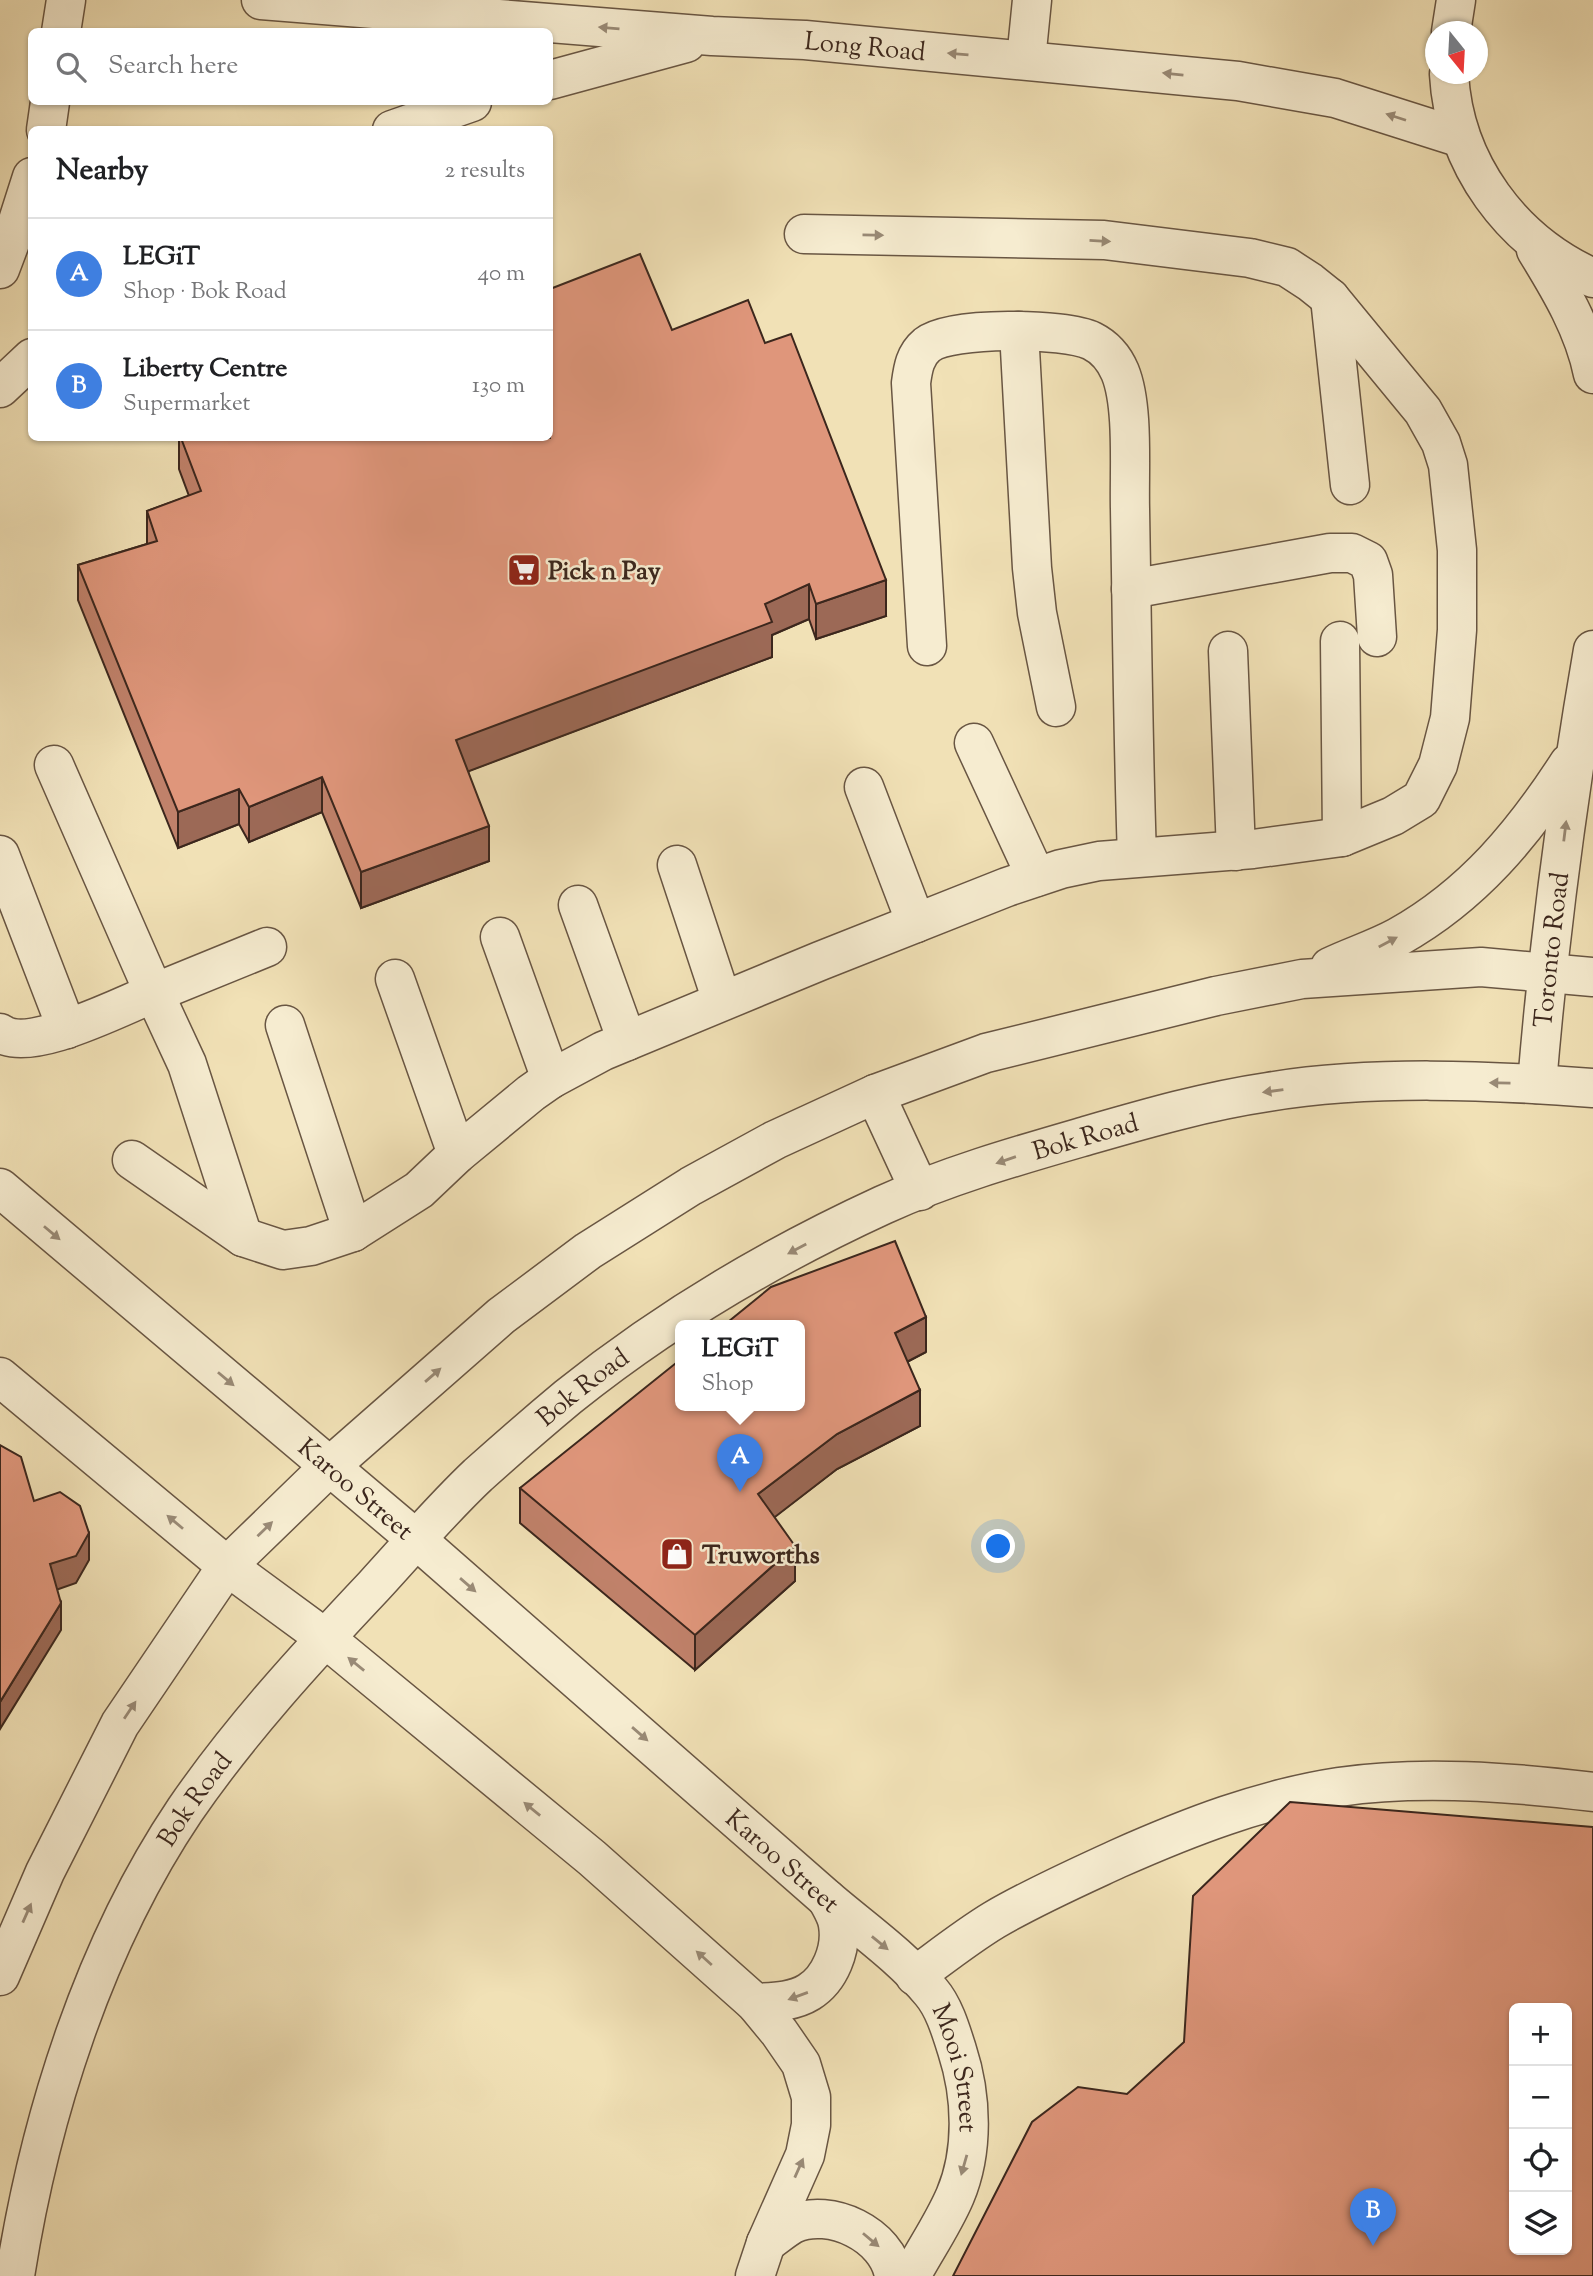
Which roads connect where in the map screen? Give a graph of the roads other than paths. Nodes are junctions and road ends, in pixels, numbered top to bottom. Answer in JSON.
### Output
{"nodes":[{"id":1,"x":66,"y":0,"type":"edge"},
{"id":2,"x":261,"y":0,"type":"edge"},
{"id":3,"x":1032,"y":0,"type":"edge"},
{"id":4,"x":1456,"y":0,"type":"edge"},
{"id":5,"x":1453,"y":21,"type":"edge"},
{"id":6,"x":62,"y":28,"type":"edge"},
{"id":7,"x":712,"y":36,"type":"junction"},
{"id":8,"x":1026,"y":60,"type":"junction"},
{"id":9,"x":553,"y":79,"type":"edge"},
{"id":10,"x":1450,"y":84,"type":"edge"},
{"id":11,"x":50,"y":105,"type":"edge"},
{"id":12,"x":463,"y":105,"type":"edge"},
{"id":13,"x":47,"y":126,"type":"edge"},
{"id":14,"x":403,"y":126,"type":"edge"},
{"id":15,"x":1461,"y":138,"type":"junction"},
{"id":16,"x":28,"y":190,"type":"edge"},
{"id":17,"x":804,"y":234,"type":"dead end"},
{"id":18,"x":1529,"y":239,"type":"junction"},
{"id":19,"x":0,"y":269,"type":"edge"},
{"id":20,"x":1593,"y":278,"type":"edge"},
{"id":21,"x":1330,"y":299,"type":"junction"},
{"id":22,"x":1019,"y":331,"type":"junction"},
{"id":23,"x":28,"y":362,"type":"edge"},
{"id":24,"x":1593,"y":374,"type":"edge"},
{"id":25,"x":0,"y":388,"type":"edge"},
{"id":26,"x":1350,"y":485,"type":"dead end"},
{"id":27,"x":1131,"y":589,"type":"junction"},
{"id":28,"x":926,"y":646,"type":"dead end"},
{"id":29,"x":1593,"y":650,"type":"edge"},
{"id":30,"x":1228,"y":651,"type":"dead end"},
{"id":31,"x":1056,"y":707,"type":"dead end"},
{"id":32,"x":974,"y":743,"type":"dead end"},
{"id":33,"x":1575,"y":754,"type":"junction"},
{"id":34,"x":54,"y":765,"type":"dead end"},
{"id":35,"x":864,"y":787,"type":"dead end"},
{"id":36,"x":1342,"y":837,"type":"junction"},
{"id":37,"x":1236,"y":851,"type":"junction"},
{"id":38,"x":0,"y":855,"type":"edge"},
{"id":39,"x":1137,"y":858,"type":"junction"},
{"id":40,"x":677,"y":865,"type":"dead end"},
{"id":41,"x":1036,"y":877,"type":"junction"},
{"id":42,"x":578,"y":905,"type":"dead end"},
{"id":43,"x":916,"y":923,"type":"junction"},
{"id":44,"x":500,"y":937,"type":"dead end"},
{"id":45,"x":267,"y":947,"type":"dead end"},
{"id":46,"x":1547,"y":972,"type":"junction"},
{"id":47,"x":1593,"y":978,"type":"edge"},
{"id":48,"x":395,"y":979,"type":"dead end"},
{"id":49,"x":1302,"y":979,"type":"junction"},
{"id":50,"x":154,"y":993,"type":"junction"},
{"id":51,"x":722,"y":1001,"type":"junction"},
{"id":52,"x":285,"y":1025,"type":"dead end"},
{"id":53,"x":67,"y":1029,"type":"junction"},
{"id":54,"x":0,"y":1033,"type":"edge"},
{"id":55,"x":627,"y":1041,"type":"junction"},
{"id":56,"x":551,"y":1079,"type":"junction"},
{"id":57,"x":1537,"y":1084,"type":"junction"},
{"id":58,"x":1593,"y":1088,"type":"edge"},
{"id":59,"x":875,"y":1094,"type":"junction"},
{"id":60,"x":457,"y":1154,"type":"junction"},
{"id":61,"x":132,"y":1160,"type":"dead end"},
{"id":62,"x":0,"y":1188,"type":"edge"},
{"id":63,"x":920,"y":1191,"type":"junction"},
{"id":64,"x":353,"y":1232,"type":"junction"},
{"id":65,"x":243,"y":1237,"type":"junction"},
{"id":66,"x":680,"y":1320,"type":"edge"},
{"id":67,"x":675,"y":1323,"type":"edge"},
{"id":68,"x":0,"y":1377,"type":"edge"},
{"id":69,"x":329,"y":1467,"type":"junction"},
{"id":70,"x":417,"y":1540,"type":"junction"},
{"id":71,"x":227,"y":1566,"type":"junction"},
{"id":72,"x":325,"y":1638,"type":"junction"},
{"id":73,"x":1593,"y":1793,"type":"edge"},
{"id":74,"x":827,"y":1899,"type":"junction"},
{"id":75,"x":0,"y":1976,"type":"edge"},
{"id":76,"x":915,"y":1976,"type":"junction"},
{"id":77,"x":755,"y":2003,"type":"junction"},
{"id":78,"x":760,"y":2260,"type":"edge"},
{"id":79,"x":15,"y":2276,"type":"edge"},
{"id":80,"x":894,"y":2276,"type":"edge"},
{"id":81,"x":911,"y":2276,"type":"edge"}],
"edges":[{"from":1,"to":6,"type":"street"},
{"from":7,"to":2,"type":"street","name":"Long Road","one_way":true},
{"from":3,"to":8,"type":"street"},
{"from":4,"to":5,"type":"street"},
{"from":8,"to":7,"type":"street","name":"Long Road","one_way":true},
{"from":7,"to":9,"type":"street"},
{"from":15,"to":8,"type":"street","name":"Long Road","one_way":true},
{"from":10,"to":15,"type":"street"},
{"from":11,"to":13,"type":"street"},
{"from":12,"to":14,"type":"street"},
{"from":15,"to":18,"type":"street"},
{"from":16,"to":19,"type":"street"},
{"from":17,"to":21,"type":"street","one_way":true},
{"from":18,"to":20,"type":"street"},
{"from":18,"to":24,"type":"street"},
{"from":21,"to":26,"type":"street"},
{"from":21,"to":36,"type":"street"},
{"from":22,"to":27,"type":"street"},
{"from":22,"to":28,"type":"street"},
{"from":22,"to":31,"type":"street"},
{"from":23,"to":25,"type":"street"},
{"from":27,"to":36,"type":"street"},
{"from":27,"to":39,"type":"street"},
{"from":29,"to":33,"type":"street","name":"Toronto Road"},
{"from":30,"to":37,"type":"street"},
{"from":32,"to":41,"type":"street"},
{"from":46,"to":33,"type":"street","name":"Toronto Road","one_way":true},
{"from":49,"to":33,"type":"street","one_way":true},
{"from":34,"to":50,"type":"street"},
{"from":35,"to":43,"type":"street"},
{"from":36,"to":37,"type":"street"},
{"from":37,"to":39,"type":"street"},
{"from":38,"to":53,"type":"street"},
{"from":39,"to":41,"type":"street"},
{"from":40,"to":51,"type":"street"},
{"from":41,"to":43,"type":"street"},
{"from":42,"to":55,"type":"street"},
{"from":43,"to":51,"type":"street"},
{"from":44,"to":56,"type":"street"},
{"from":45,"to":50,"type":"street"},
{"from":46,"to":47,"type":"street"},
{"from":46,"to":49,"type":"street"},
{"from":46,"to":57,"type":"street","name":"Toronto Road"},
{"from":48,"to":60,"type":"street"},
{"from":49,"to":59,"type":"street"},
{"from":50,"to":53,"type":"street"},
{"from":50,"to":65,"type":"street"},
{"from":51,"to":55,"type":"street"},
{"from":52,"to":64,"type":"street"},
{"from":53,"to":54,"type":"street"},
{"from":55,"to":56,"type":"street"},
{"from":56,"to":60,"type":"street"},
{"from":57,"to":58,"type":"street","name":"Bok Road"},
{"from":57,"to":63,"type":"street","name":"Bok Road","one_way":true},
{"from":59,"to":63,"type":"street"},
{"from":69,"to":59,"type":"street","one_way":true},
{"from":60,"to":64,"type":"street"},
{"from":61,"to":65,"type":"street"},
{"from":62,"to":69,"type":"street","name":"Karoo Street","one_way":true},
{"from":63,"to":66,"type":"street","name":"Bok Road","one_way":true},
{"from":64,"to":65,"type":"street"},
{"from":67,"to":70,"type":"street","name":"Bok Road","one_way":true},
{"from":71,"to":68,"type":"street","one_way":true},
{"from":69,"to":70,"type":"street","name":"Karoo Street"},
{"from":71,"to":69,"type":"street","one_way":true},
{"from":70,"to":72,"type":"street","name":"Bok Road"},
{"from":70,"to":74,"type":"street","name":"Karoo Street","one_way":true},
{"from":71,"to":72,"type":"street"},
{"from":75,"to":71,"type":"street","one_way":true},
{"from":77,"to":72,"type":"street","one_way":true},
{"from":72,"to":79,"type":"street","name":"Bok Road"},
{"from":73,"to":76,"type":"street"},
{"from":74,"to":76,"type":"street","name":"Mooi Street","one_way":true},
{"from":74,"to":77,"type":"street","name":"Karoo Street","one_way":true},
{"from":76,"to":81,"type":"street","name":"Mooi Street","one_way":true},
{"from":78,"to":77,"type":"street","one_way":true},
{"from":78,"to":80,"type":"street","one_way":true}]}
